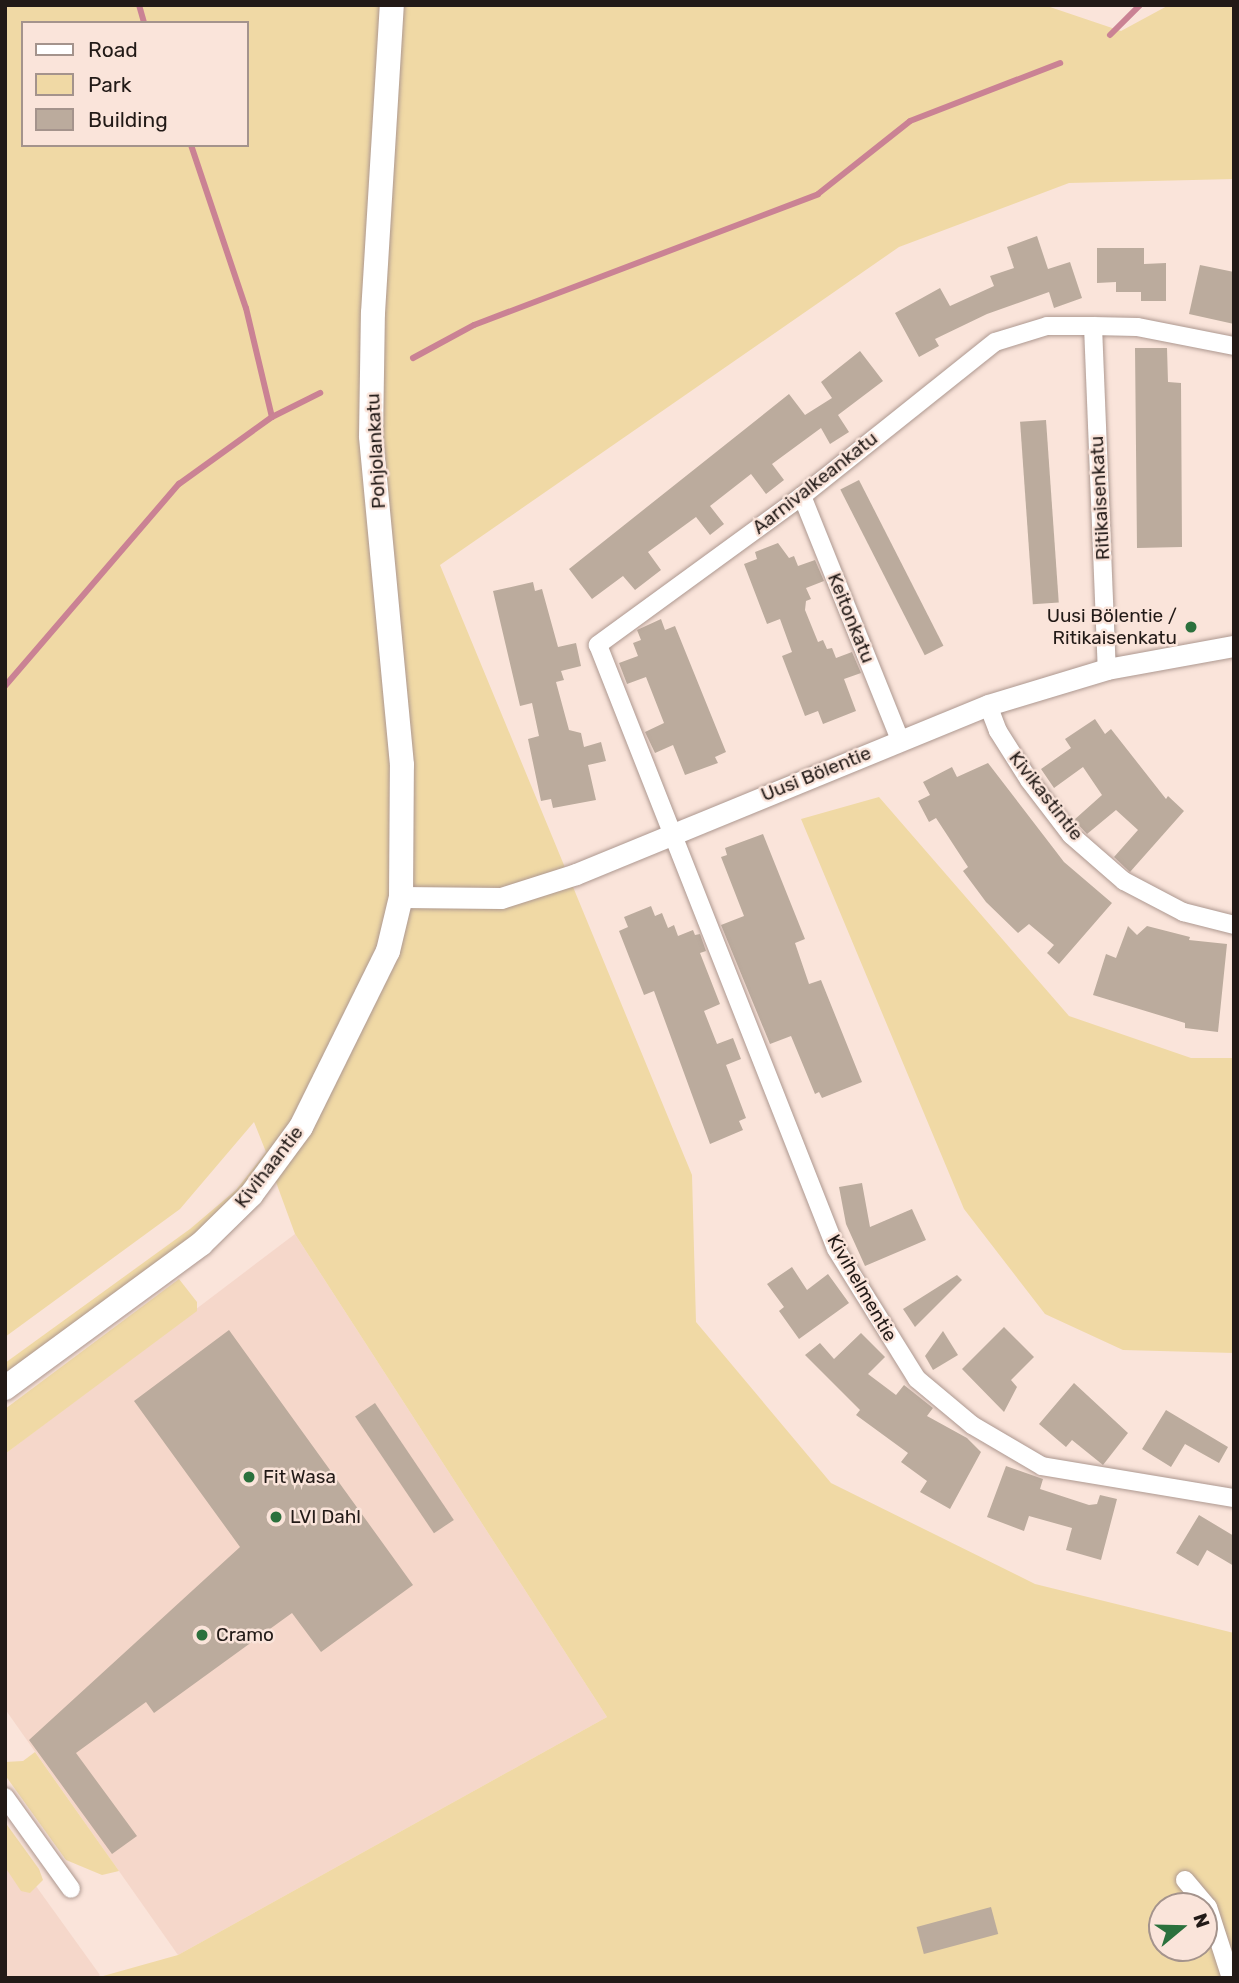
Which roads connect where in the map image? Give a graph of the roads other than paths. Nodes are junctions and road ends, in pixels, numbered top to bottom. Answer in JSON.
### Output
{"nodes":[{"id":1,"x":391,"y":5,"type":"edge"},
{"id":2,"x":1093,"y":326,"type":"junction"},
{"id":3,"x":1234,"y":346,"type":"edge"},
{"id":4,"x":802,"y":496,"type":"junction"},
{"id":5,"x":1234,"y":646,"type":"edge"},
{"id":6,"x":1107,"y":670,"type":"junction"},
{"id":7,"x":988,"y":705,"type":"junction"},
{"id":8,"x":900,"y":740,"type":"junction"},
{"id":9,"x":671,"y":832,"type":"junction"},
{"id":10,"x":401,"y":897,"type":"junction"},
{"id":11,"x":1234,"y":925,"type":"edge"},
{"id":12,"x":5,"y":1388,"type":"edge"},
{"id":13,"x":1234,"y":1498,"type":"edge"},
{"id":14,"x":5,"y":1797,"type":"edge"},
{"id":15,"x":1185,"y":1880,"type":"dead end"},
{"id":16,"x":71,"y":1889,"type":"dead end"},
{"id":17,"x":1231,"y":1978,"type":"edge"}],
"edges":[{"from":1,"to":10,"type":"main road","name":"Pohjolankatu"},
{"from":2,"to":3,"type":"street","name":"Aarnivalkeankatu"},
{"from":2,"to":4,"type":"street","name":"Aarnivalkeankatu"},
{"from":2,"to":6,"type":"street","name":"Ritikaisenkatu"},
{"from":4,"to":8,"type":"street","name":"Keitonkatu"},
{"from":4,"to":9,"type":"street","name":"Aarnivalkeankatu"},
{"from":5,"to":6,"type":"street","name":"Uusi Bölentie"},
{"from":6,"to":7,"type":"street","name":"Uusi Bölentie"},
{"from":7,"to":8,"type":"street","name":"Uusi Bölentie"},
{"from":7,"to":11,"type":"street","name":"Kivikastintie"},
{"from":8,"to":9,"type":"street","name":"Uusi Bölentie"},
{"from":9,"to":10,"type":"street","name":"Uusi Bölentie"},
{"from":9,"to":13,"type":"street","name":"Kivihelmentie"},
{"from":10,"to":12,"type":"main road","name":"Kivihaantie"},
{"from":14,"to":16,"type":"street"},
{"from":15,"to":17,"type":"street"}]}
